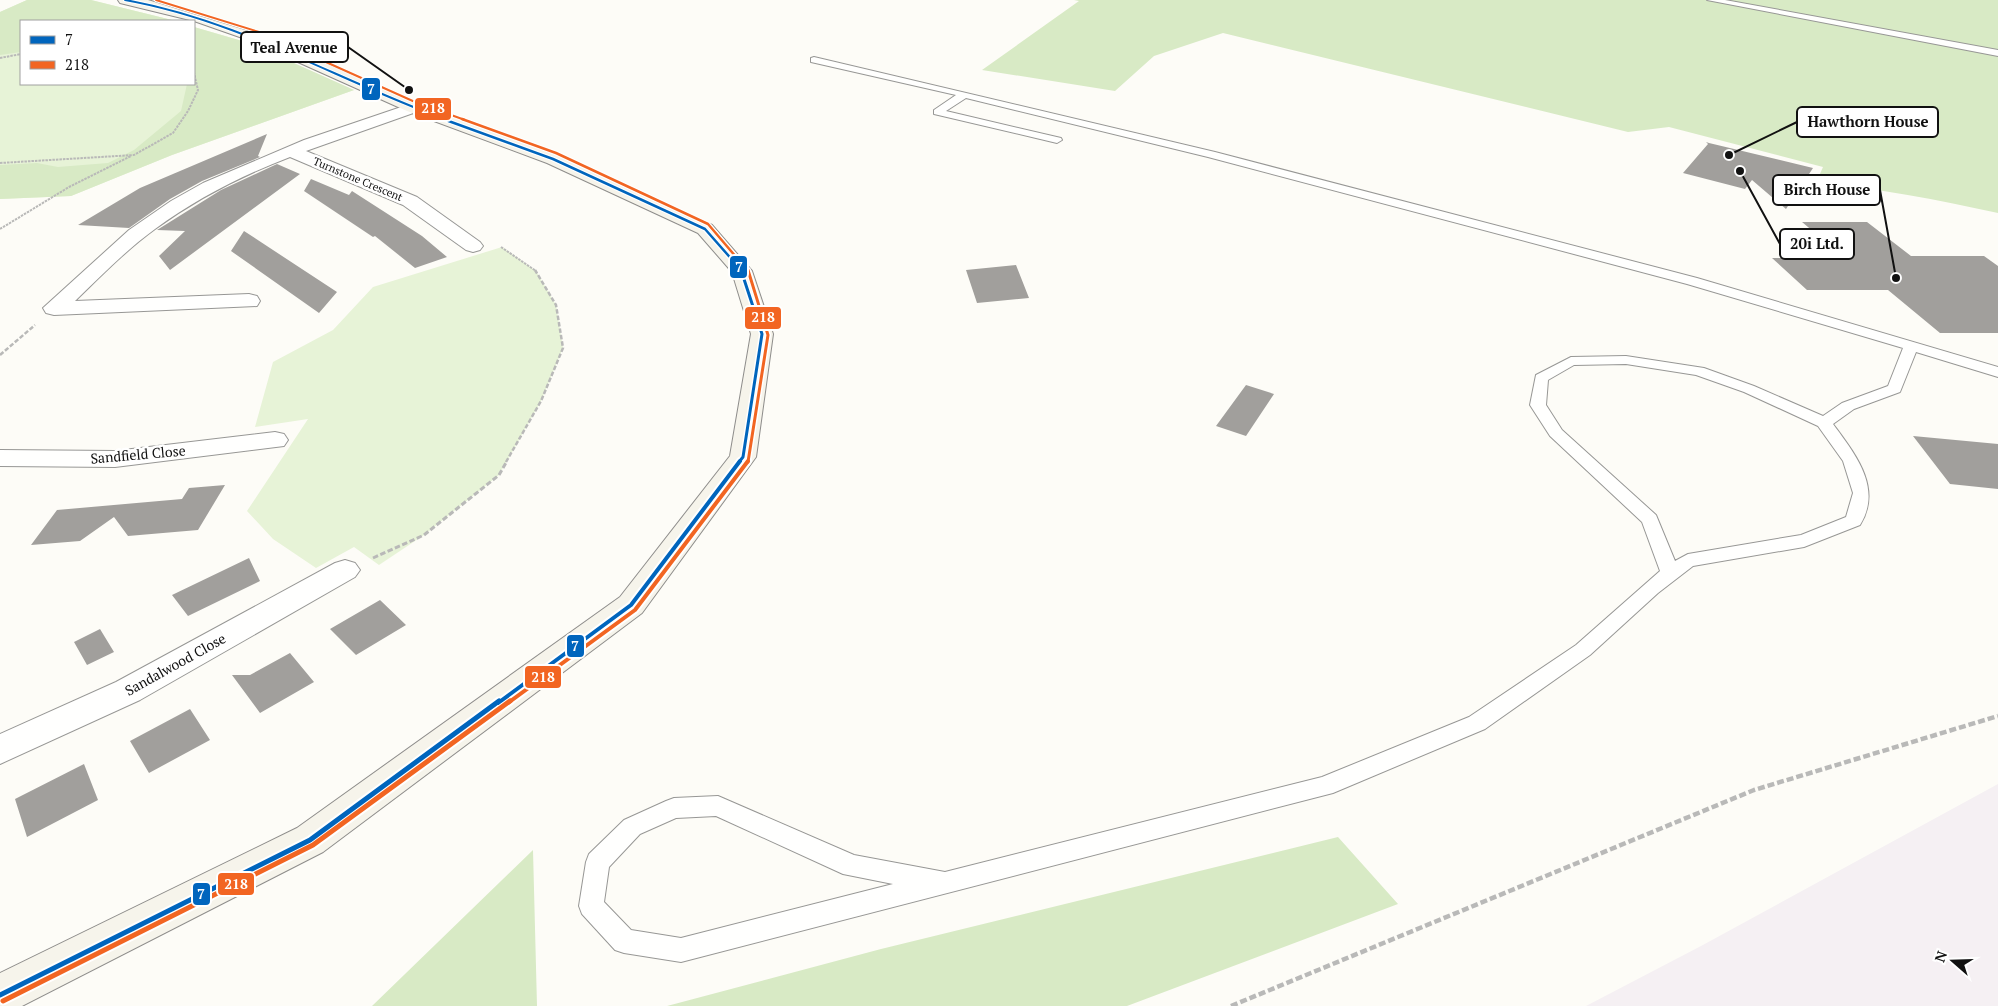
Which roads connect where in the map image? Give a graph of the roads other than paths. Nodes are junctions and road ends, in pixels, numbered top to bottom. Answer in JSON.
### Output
{"nodes":[{"id":1,"x":125,"y":0,"type":"edge"},
{"id":2,"x":1711,"y":0,"type":"edge"},
{"id":3,"x":1998,"y":53,"type":"edge"},
{"id":4,"x":814,"y":60,"type":"dead end"},
{"id":5,"x":964,"y":94,"type":"junction"},
{"id":6,"x":414,"y":108,"type":"junction"},
{"id":7,"x":1057,"y":140,"type":"dead end"},
{"id":8,"x":291,"y":151,"type":"junction"},
{"id":9,"x":472,"y":246,"type":"road end"},
{"id":10,"x":249,"y":301,"type":"dead end"},
{"id":11,"x":1911,"y":346,"type":"junction"},
{"id":12,"x":1998,"y":372,"type":"edge"},
{"id":13,"x":1824,"y":422,"type":"junction"},
{"id":14,"x":275,"y":440,"type":"dead end"},
{"id":15,"x":0,"y":458,"type":"edge"},
{"id":16,"x":346,"y":570,"type":"road end"},
{"id":17,"x":1670,"y":573,"type":"junction"},
{"id":18,"x":0,"y":750,"type":"edge"},
{"id":19,"x":946,"y":883,"type":"junction"},
{"id":20,"x":0,"y":995,"type":"edge"}],
"edges":[{"from":1,"to":6,"type":"street"},
{"from":2,"to":3,"type":"lane"},
{"from":4,"to":5,"type":"lane"},
{"from":5,"to":7,"type":"lane"},
{"from":5,"to":11,"type":"lane"},
{"from":6,"to":8,"type":"street"},
{"from":6,"to":20,"type":"street"},
{"from":8,"to":9,"type":"street","name":"Turnstone Crescent"},
{"from":8,"to":10,"type":"street"},
{"from":11,"to":12,"type":"lane"},
{"from":11,"to":13,"type":"lane"},
{"from":13,"to":17,"type":"lane"},
{"from":13,"to":17,"type":"lane"},
{"from":14,"to":15,"type":"street","name":"Sandfield Close"},
{"from":16,"to":18,"type":"street","name":"Sandalwood Close"},
{"from":17,"to":19,"type":"lane"},
{"from":19,"to":19,"type":"lane"}]}
